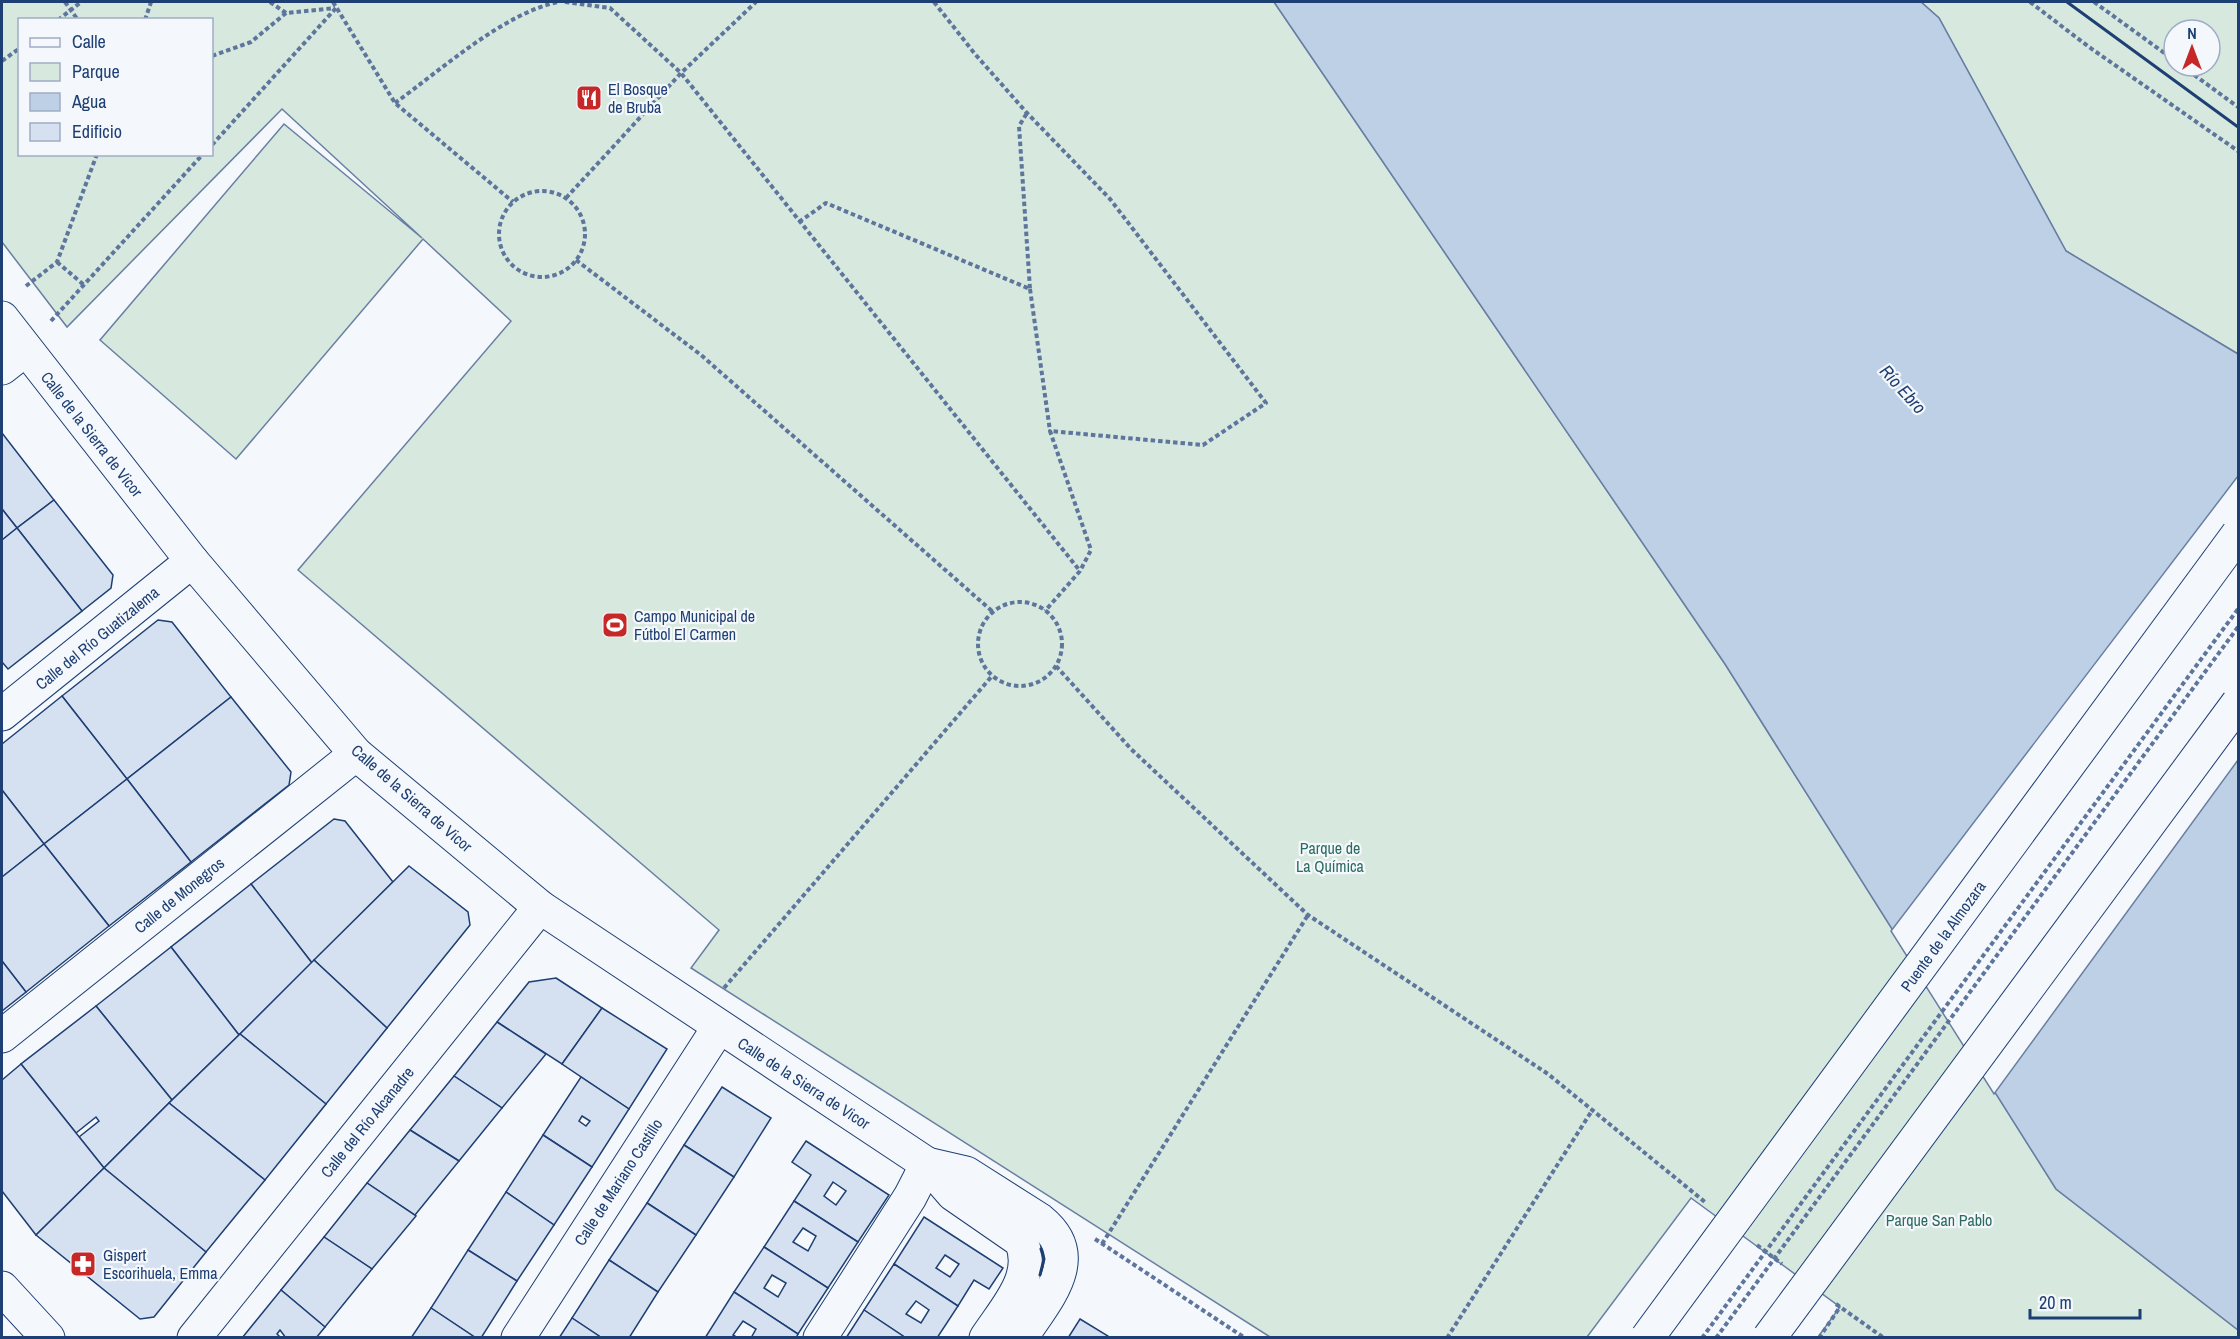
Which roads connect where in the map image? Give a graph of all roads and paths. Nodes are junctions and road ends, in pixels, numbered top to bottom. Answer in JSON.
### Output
{"nodes":[{"id":1,"x":65,"y":2,"type":"edge"},
{"id":2,"x":81,"y":2,"type":"edge"},
{"id":3,"x":151,"y":2,"type":"edge"},
{"id":4,"x":270,"y":2,"type":"edge"},
{"id":5,"x":333,"y":2,"type":"edge"},
{"id":6,"x":560,"y":2,"type":"edge"},
{"id":7,"x":565,"y":2,"type":"edge"},
{"id":8,"x":756,"y":2,"type":"edge"},
{"id":9,"x":934,"y":2,"type":"edge"},
{"id":10,"x":2030,"y":2,"type":"edge"},
{"id":11,"x":2094,"y":2,"type":"edge"},
{"id":12,"x":336,"y":8,"type":"junction"},
{"id":13,"x":71,"y":10,"type":"junction"},
{"id":14,"x":286,"y":13,"type":"junction"},
{"id":15,"x":61,"y":18,"type":"edge"},
{"id":16,"x":77,"y":18,"type":"edge"},
{"id":17,"x":146,"y":18,"type":"edge"},
{"id":18,"x":18,"y":49,"type":"edge"},
{"id":19,"x":2162,"y":51,"type":"edge"},
{"id":20,"x":213,"y":56,"type":"edge"},
{"id":21,"x":2,"y":61,"type":"edge"},
{"id":22,"x":681,"y":73,"type":"junction"},
{"id":23,"x":2198,"y":78,"type":"edge"},
{"id":24,"x":395,"y":103,"type":"junction"},
{"id":25,"x":2238,"y":107,"type":"edge"},
{"id":26,"x":1027,"y":113,"type":"junction"},
{"id":27,"x":213,"y":144,"type":"edge"},
{"id":28,"x":2238,"y":151,"type":"edge"},
{"id":29,"x":96,"y":156,"type":"edge"},
{"id":30,"x":201,"y":156,"type":"edge"},
{"id":31,"x":566,"y":198,"type":"junction"},
{"id":32,"x":513,"y":202,"type":"junction"},
{"id":33,"x":799,"y":222,"type":"junction"},
{"id":34,"x":576,"y":260,"type":"junction"},
{"id":35,"x":57,"y":262,"type":"junction"},
{"id":36,"x":84,"y":285,"type":"junction"},
{"id":37,"x":26,"y":286,"type":"dead end"},
{"id":38,"x":1030,"y":288,"type":"junction"},
{"id":39,"x":2,"y":318,"type":"edge"},
{"id":40,"x":51,"y":321,"type":"dead end"},
{"id":41,"x":13,"y":359,"type":"edge"},
{"id":42,"x":1050,"y":431,"type":"junction"},
{"id":43,"x":2238,"y":534,"type":"edge"},
{"id":44,"x":192,"y":561,"type":"junction"},
{"id":45,"x":1080,"y":571,"type":"junction"},
{"id":46,"x":2238,"y":609,"type":"edge"},
{"id":47,"x":1045,"y":611,"type":"junction"},
{"id":48,"x":993,"y":612,"type":"junction"},
{"id":49,"x":2238,"y":627,"type":"edge"},
{"id":50,"x":1056,"y":666,"type":"junction"},
{"id":51,"x":992,"y":676,"type":"junction"},
{"id":52,"x":2238,"y":703,"type":"edge"},
{"id":53,"x":2,"y":714,"type":"edge"},
{"id":54,"x":356,"y":754,"type":"junction"},
{"id":55,"x":540,"y":907,"type":"junction"},
{"id":56,"x":1308,"y":915,"type":"junction"},
{"id":57,"x":724,"y":988,"type":"dead end"},
{"id":58,"x":719,"y":1027,"type":"junction"},
{"id":59,"x":2,"y":1036,"type":"edge"},
{"id":60,"x":1593,"y":1109,"type":"junction"},
{"id":61,"x":927,"y":1164,"type":"junction"},
{"id":62,"x":1689,"y":1188,"type":"dead end"},
{"id":63,"x":1102,"y":1244,"type":"dead end"},
{"id":64,"x":2,"y":1288,"type":"edge"},
{"id":65,"x":48,"y":1338,"type":"edge"},
{"id":66,"x":194,"y":1338,"type":"edge"},
{"id":67,"x":518,"y":1338,"type":"edge"},
{"id":68,"x":820,"y":1338,"type":"edge"},
{"id":69,"x":986,"y":1338,"type":"edge"},
{"id":70,"x":1021,"y":1338,"type":"edge"},
{"id":71,"x":1447,"y":1338,"type":"edge"},
{"id":72,"x":1647,"y":1338,"type":"edge"},
{"id":73,"x":1702,"y":1338,"type":"edge"},
{"id":74,"x":1716,"y":1338,"type":"edge"},
{"id":75,"x":1769,"y":1338,"type":"edge"},
{"id":76,"x":1819,"y":1338,"type":"edge"},
{"id":77,"x":1884,"y":1338,"type":"edge"}],
"edges":[{"from":1,"to":13,"type":"path"},
{"from":2,"to":13,"type":"path"},
{"from":3,"to":17,"type":"path"},
{"from":4,"to":14,"type":"path"},
{"from":5,"to":12,"type":"path"},
{"from":6,"to":24,"type":"path"},
{"from":7,"to":22,"type":"path"},
{"from":8,"to":22,"type":"path"},
{"from":9,"to":26,"type":"path"},
{"from":10,"to":28,"type":"path"},
{"from":11,"to":19,"type":"path"},
{"from":12,"to":14,"type":"path"},
{"from":12,"to":24,"type":"path"},
{"from":12,"to":27,"type":"path"},
{"from":13,"to":15,"type":"path"},
{"from":13,"to":16,"type":"path"},
{"from":14,"to":20,"type":"path"},
{"from":18,"to":21,"type":"path"},
{"from":22,"to":31,"type":"path"},
{"from":22,"to":33,"type":"path"},
{"from":23,"to":25,"type":"path"},
{"from":24,"to":32,"type":"path"},
{"from":26,"to":38,"type":"path"},
{"from":26,"to":42,"type":"path"},
{"from":29,"to":35,"type":"path"},
{"from":30,"to":36,"type":"path"},
{"from":31,"to":32,"type":"path"},
{"from":31,"to":34,"type":"path"},
{"from":32,"to":34,"type":"path"},
{"from":33,"to":38,"type":"path"},
{"from":33,"to":45,"type":"path"},
{"from":34,"to":48,"type":"path"},
{"from":35,"to":36,"type":"path"},
{"from":35,"to":37,"type":"path"},
{"from":36,"to":40,"type":"path"},
{"from":38,"to":42,"type":"path"},
{"from":39,"to":41,"type":"street","name":"Calle de la Sierra de Vicor"},
{"from":41,"to":44,"type":"street","name":"Calle de la Sierra de Vicor"},
{"from":42,"to":45,"type":"path"},
{"from":43,"to":72,"type":"street","name":"Puente de la Almozara","bridge":true},
{"from":44,"to":53,"type":"street","name":"Calle del Río Guatizalema"},
{"from":44,"to":54,"type":"street","name":"Calle de la Sierra de Vicor"},
{"from":45,"to":47,"type":"path"},
{"from":46,"to":73,"type":"path","bridge":true},
{"from":47,"to":48,"type":"path"},
{"from":47,"to":50,"type":"path"},
{"from":48,"to":51,"type":"path"},
{"from":49,"to":74,"type":"path","bridge":true},
{"from":50,"to":51,"type":"path"},
{"from":50,"to":56,"type":"path"},
{"from":51,"to":57,"type":"path"},
{"from":52,"to":75,"type":"street","bridge":true},
{"from":54,"to":55,"type":"street","name":"Calle de la Sierra de Vicor"},
{"from":54,"to":59,"type":"street","name":"Calle de Monegros"},
{"from":55,"to":58,"type":"street","name":"Calle de la Sierra de Vicor"},
{"from":55,"to":66,"type":"street","name":"Calle del Río Alcanadre"},
{"from":56,"to":60,"type":"path"},
{"from":56,"to":63,"type":"path"},
{"from":58,"to":61,"type":"street","name":"Calle de la Sierra de Vicor"},
{"from":58,"to":67,"type":"street","name":"Calle de Mariano Castillo"},
{"from":60,"to":62,"type":"path"},
{"from":60,"to":71,"type":"path"},
{"from":61,"to":68,"type":"street"},
{"from":61,"to":69,"type":"street"},
{"from":61,"to":70,"type":"street"},
{"from":64,"to":65,"type":"street"},
{"from":76,"to":77,"type":"path"}]}
